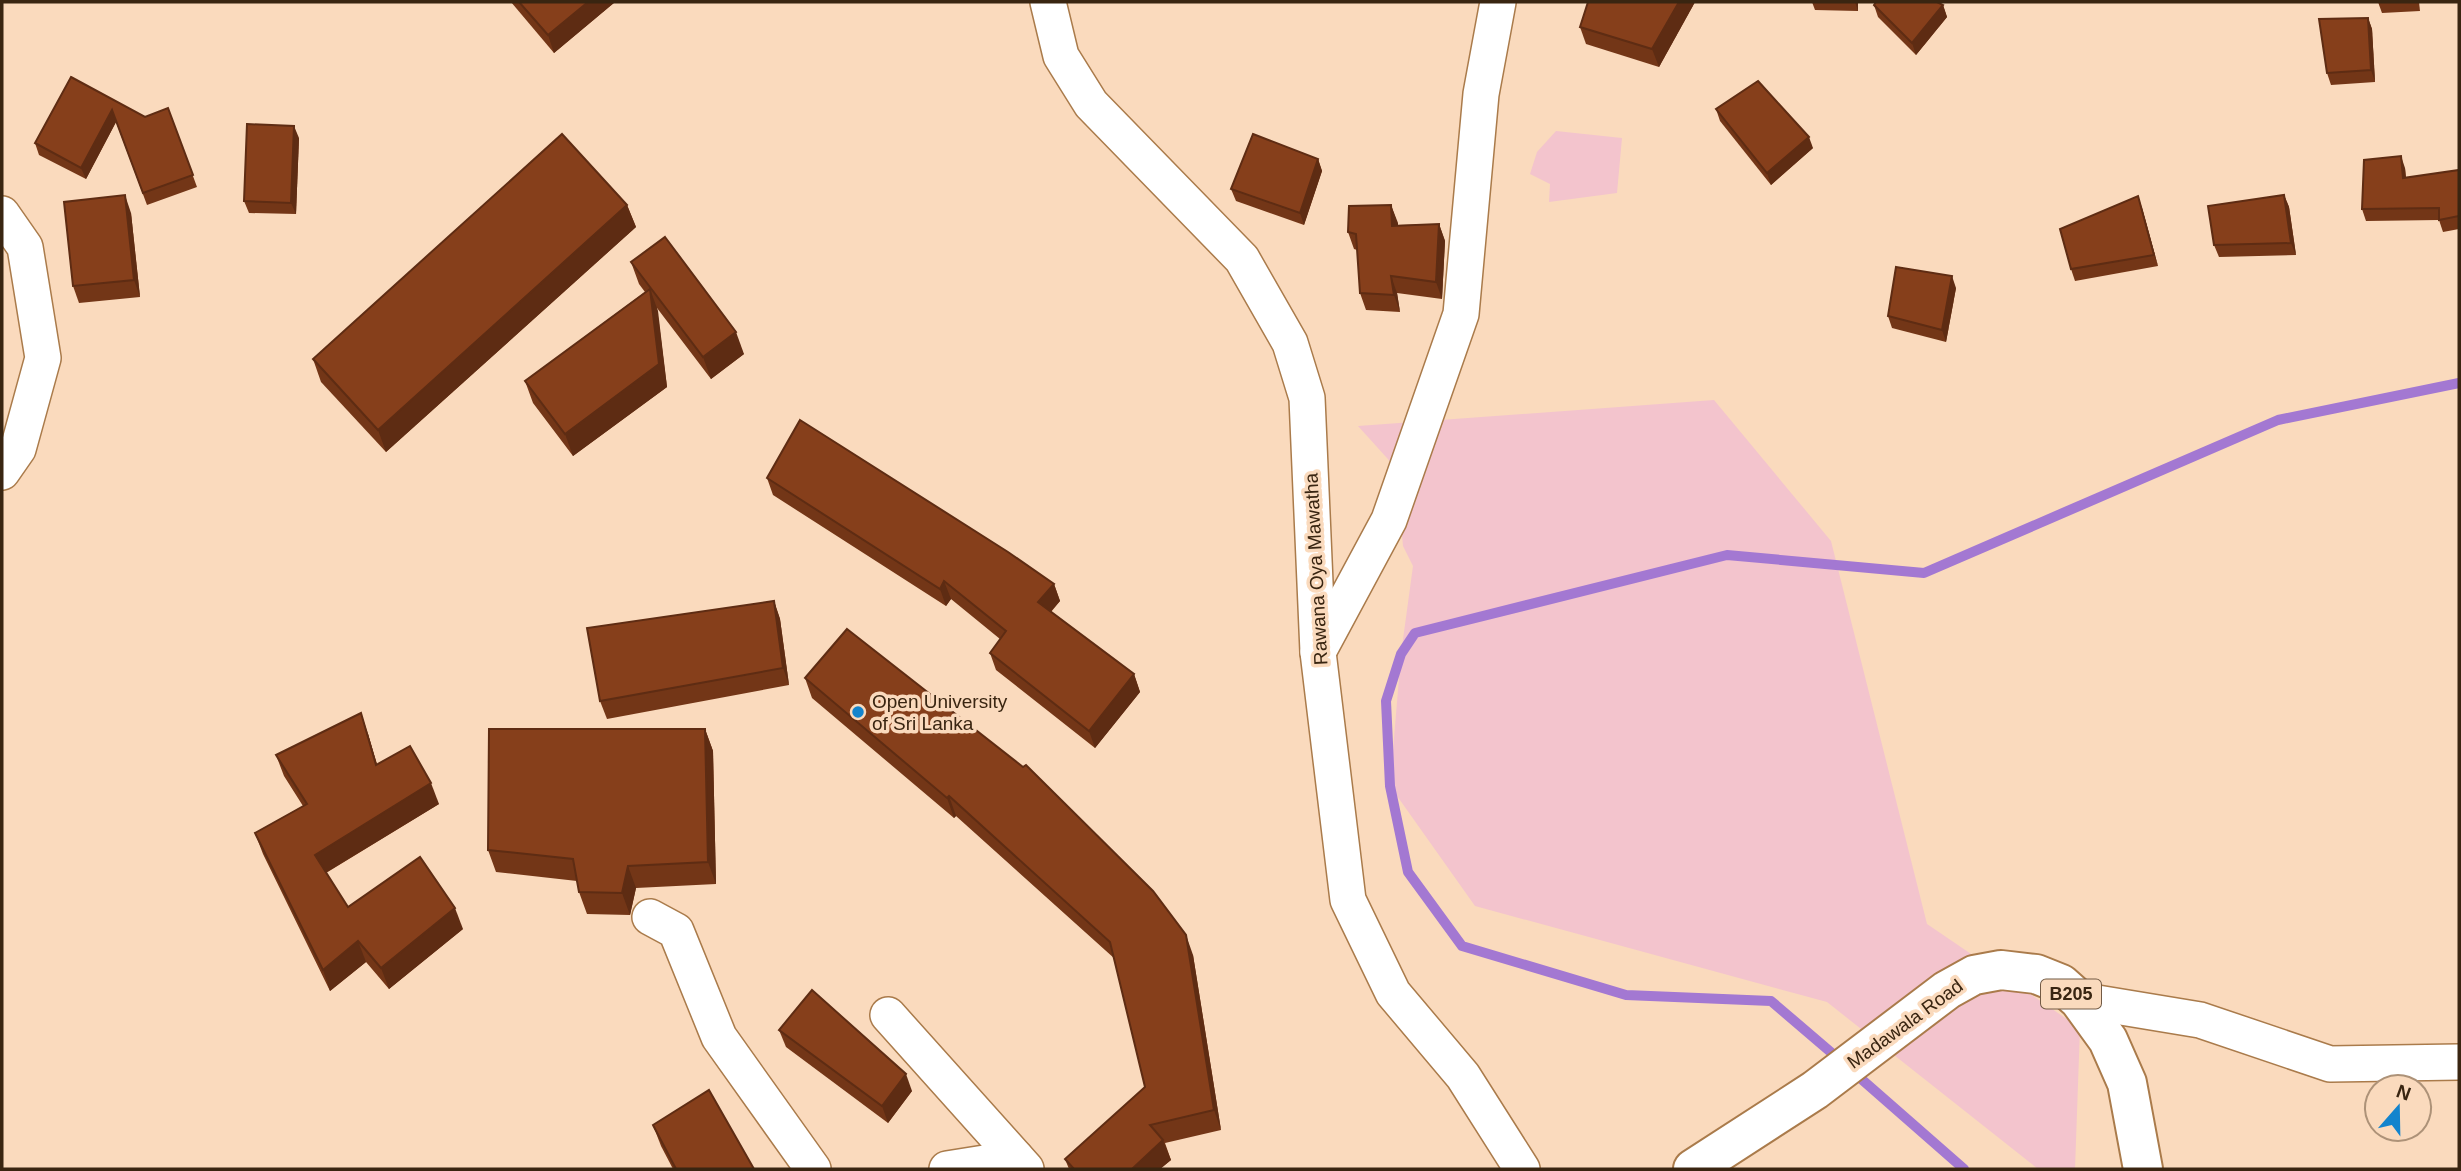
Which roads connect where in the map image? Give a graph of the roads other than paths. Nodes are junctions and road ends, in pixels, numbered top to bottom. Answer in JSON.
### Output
{"nodes":[{"id":1,"x":1048,"y":2,"type":"edge"},
{"id":2,"x":1498,"y":2,"type":"edge"},
{"id":3,"x":2,"y":214,"type":"edge"},
{"id":4,"x":2,"y":471,"type":"edge"},
{"id":5,"x":1318,"y":652,"type":"junction"},
{"id":6,"x":650,"y":917,"type":"dead end"},
{"id":7,"x":2079,"y":1000,"type":"junction"},
{"id":8,"x":888,"y":1015,"type":"dead end"},
{"id":9,"x":2459,"y":1062,"type":"edge"},
{"id":10,"x":1021,"y":1164,"type":"edge"},
{"id":11,"x":813,"y":1169,"type":"edge"},
{"id":12,"x":947,"y":1169,"type":"edge"},
{"id":13,"x":1522,"y":1169,"type":"edge"},
{"id":14,"x":1693,"y":1169,"type":"edge"},
{"id":15,"x":2143,"y":1169,"type":"edge"}],
"edges":[{"from":1,"to":5,"type":"street","name":"Rawana Oya Mawatha"},
{"from":2,"to":5,"type":"street"},
{"from":3,"to":4,"type":"street"},
{"from":5,"to":13,"type":"street","name":"Rawana Oya Mawatha"},
{"from":6,"to":11,"type":"street"},
{"from":7,"to":9,"type":"street"},
{"from":7,"to":14,"type":"main road","name":"Madawala Road","number":"B205"},
{"from":7,"to":15,"type":"main road","name":"Madawala Road","number":"B205"},
{"from":8,"to":10,"type":"street"},
{"from":10,"to":12,"type":"street"}]}
